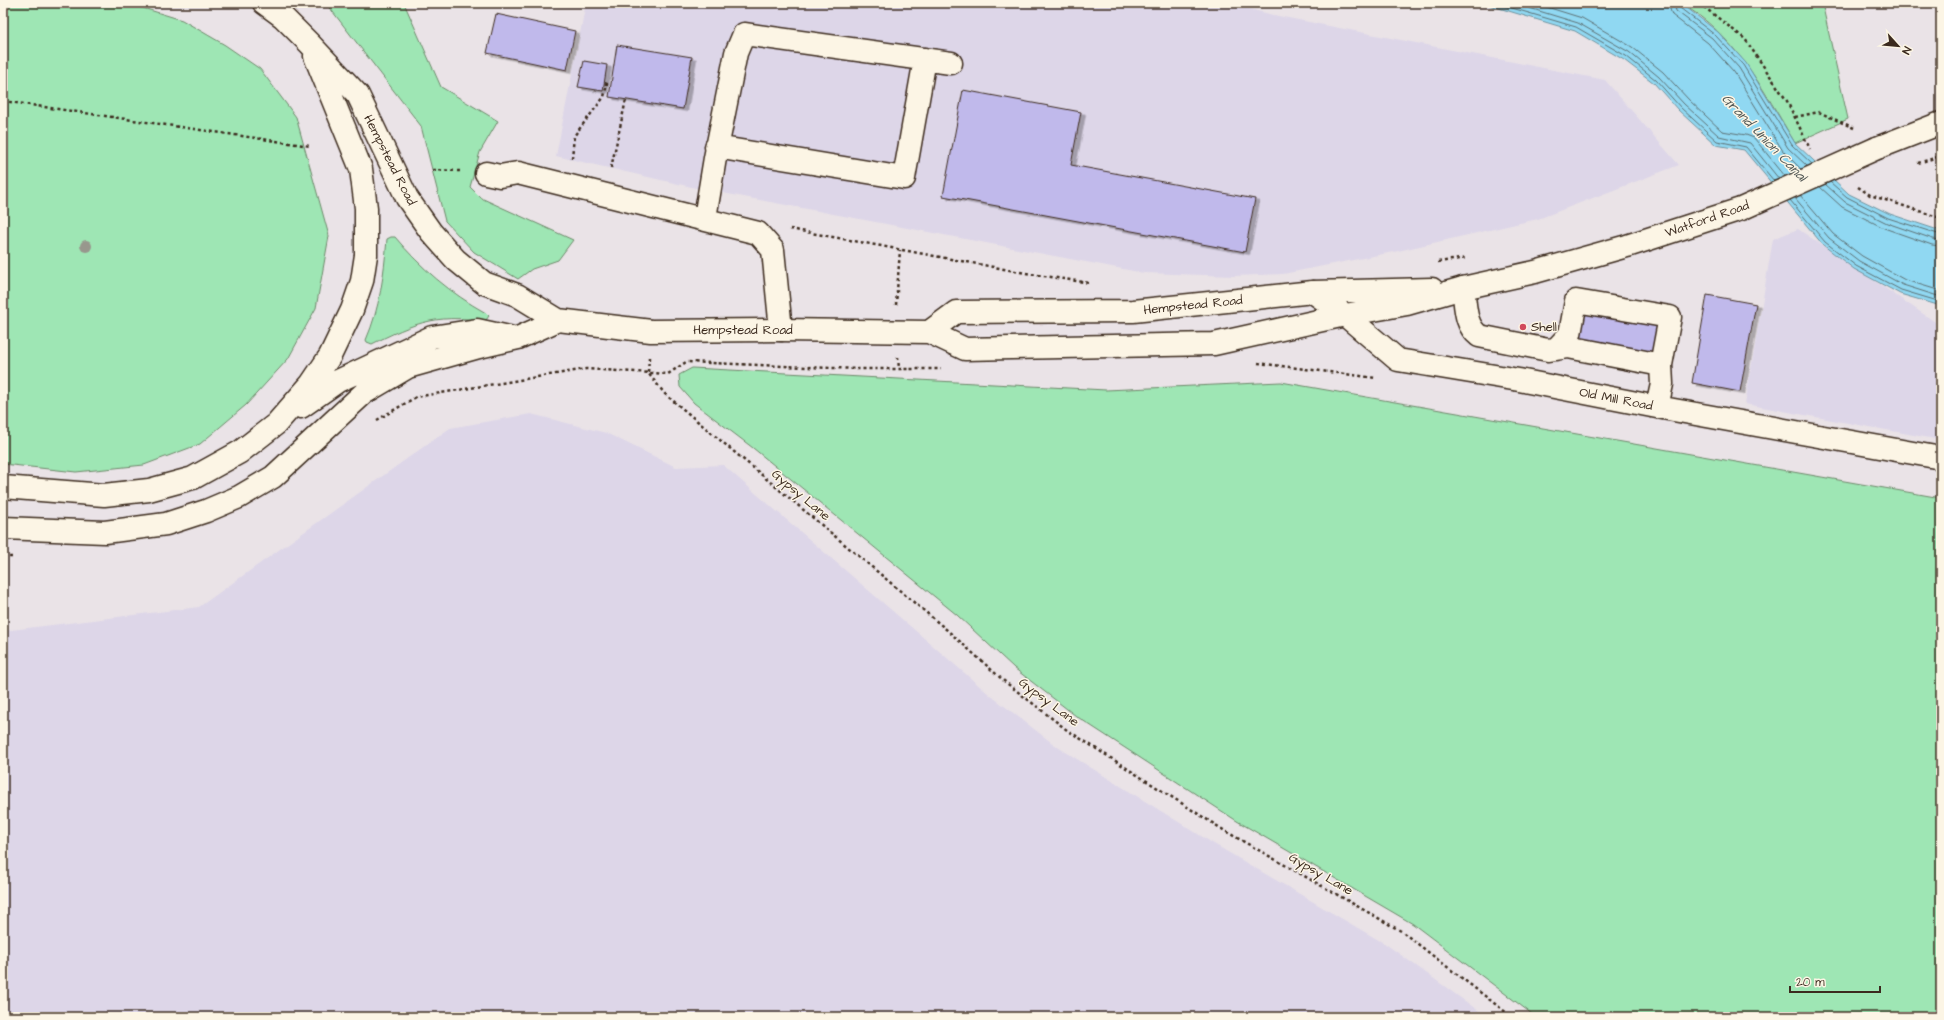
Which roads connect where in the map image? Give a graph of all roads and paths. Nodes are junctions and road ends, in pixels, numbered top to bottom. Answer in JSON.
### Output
{"nodes":[{"id":1,"x":264,"y":3,"type":"edge"},
{"id":2,"x":1699,"y":3,"type":"edge"},
{"id":3,"x":310,"y":44,"type":"junction"},
{"id":4,"x":925,"y":59,"type":"junction"},
{"id":5,"x":951,"y":63,"type":"dead end"},
{"id":6,"x":604,"y":83,"type":"dead end"},
{"id":7,"x":626,"y":100,"type":"dead end"},
{"id":8,"x":3,"y":101,"type":"edge"},
{"id":9,"x":1795,"y":117,"type":"junction"},
{"id":10,"x":1941,"y":123,"type":"edge"},
{"id":11,"x":1857,"y":130,"type":"dead end"},
{"id":12,"x":310,"y":146,"type":"dead end"},
{"id":13,"x":716,"y":147,"type":"junction"},
{"id":14,"x":1812,"y":152,"type":"dead end"},
{"id":15,"x":486,"y":173,"type":"dead end"},
{"id":16,"x":1852,"y":182,"type":"dead end"},
{"id":17,"x":569,"y":185,"type":"junction"},
{"id":18,"x":605,"y":194,"type":"junction"},
{"id":19,"x":1941,"y":215,"type":"edge"},
{"id":20,"x":705,"y":218,"type":"junction"},
{"id":21,"x":1937,"y":218,"type":"junction"},
{"id":22,"x":1941,"y":218,"type":"edge"},
{"id":23,"x":758,"y":233,"type":"junction"},
{"id":24,"x":900,"y":250,"type":"junction"},
{"id":25,"x":1098,"y":284,"type":"dead end"},
{"id":26,"x":1463,"y":288,"type":"junction"},
{"id":27,"x":896,"y":291,"type":"dead end"},
{"id":28,"x":1313,"y":292,"type":"junction"},
{"id":29,"x":1345,"y":316,"type":"junction"},
{"id":30,"x":558,"y":320,"type":"junction"},
{"id":31,"x":781,"y":330,"type":"junction"},
{"id":32,"x":651,"y":331,"type":"junction"},
{"id":33,"x":929,"y":332,"type":"junction"},
{"id":34,"x":1567,"y":333,"type":"junction"},
{"id":35,"x":518,"y":338,"type":"junction"},
{"id":36,"x":1524,"y":346,"type":"junction"},
{"id":37,"x":1664,"y":349,"type":"junction"},
{"id":38,"x":899,"y":369,"type":"dead end"},
{"id":39,"x":612,"y":371,"type":"dead end"},
{"id":40,"x":648,"y":373,"type":"junction"},
{"id":41,"x":1519,"y":380,"type":"junction"},
{"id":42,"x":1657,"y":407,"type":"junction"},
{"id":43,"x":276,"y":424,"type":"junction"},
{"id":44,"x":1941,"y":458,"type":"edge"},
{"id":45,"x":8,"y":489,"type":"edge"},
{"id":46,"x":3,"y":528,"type":"edge"},
{"id":47,"x":1512,"y":1017,"type":"edge"}],
"edges":[{"from":1,"to":3,"type":"main road","name":"Hempstead Road"},
{"from":2,"to":9,"type":"path"},
{"from":3,"to":30,"type":"main road","name":"Hempstead Road"},
{"from":3,"to":43,"type":"main road"},
{"from":4,"to":5,"type":"main road"},
{"from":4,"to":13,"type":"main road"},
{"from":4,"to":13,"type":"main road"},
{"from":6,"to":17,"type":"path"},
{"from":7,"to":18,"type":"path"},
{"from":8,"to":12,"type":"path"},
{"from":9,"to":11,"type":"path"},
{"from":9,"to":14,"type":"path"},
{"from":10,"to":26,"type":"main road","name":"Watford Road","bridge":true},
{"from":13,"to":20,"type":"main road"},
{"from":15,"to":17,"type":"main road"},
{"from":16,"to":21,"type":"path"},
{"from":17,"to":18,"type":"main road"},
{"from":18,"to":20,"type":"main road"},
{"from":19,"to":21,"type":"path"},
{"from":20,"to":23,"type":"main road"},
{"from":21,"to":22,"type":"path"},
{"from":23,"to":24,"type":"path"},
{"from":23,"to":31,"type":"main road"},
{"from":24,"to":25,"type":"path"},
{"from":24,"to":27,"type":"path"},
{"from":26,"to":28,"type":"main road","name":"Hempstead Road"},
{"from":26,"to":29,"type":"main road","name":"Hempstead Road"},
{"from":26,"to":36,"type":"main road"},
{"from":28,"to":29,"type":"main road","name":"Old Mill Road"},
{"from":28,"to":33,"type":"main road","name":"Hempstead Road"},
{"from":29,"to":33,"type":"main road","name":"Hempstead Road"},
{"from":29,"to":41,"type":"main road","name":"Old Mill Road"},
{"from":30,"to":32,"type":"main road","name":"Hempstead Road"},
{"from":30,"to":35,"type":"main road"},
{"from":31,"to":32,"type":"main road","name":"Hempstead Road"},
{"from":31,"to":33,"type":"main road","name":"Hempstead Road"},
{"from":32,"to":40,"type":"path"},
{"from":34,"to":36,"type":"main road"},
{"from":34,"to":37,"type":"main road"},
{"from":34,"to":37,"type":"main road"},
{"from":35,"to":43,"type":"main road"},
{"from":35,"to":46,"type":"main road"},
{"from":36,"to":41,"type":"main road"},
{"from":37,"to":42,"type":"main road"},
{"from":38,"to":40,"type":"path"},
{"from":39,"to":40,"type":"path"},
{"from":40,"to":47,"type":"path","name":"Gypsy Lane"},
{"from":41,"to":42,"type":"main road","name":"Old Mill Road"},
{"from":42,"to":44,"type":"main road","name":"Old Mill Road"},
{"from":43,"to":45,"type":"main road"}]}
